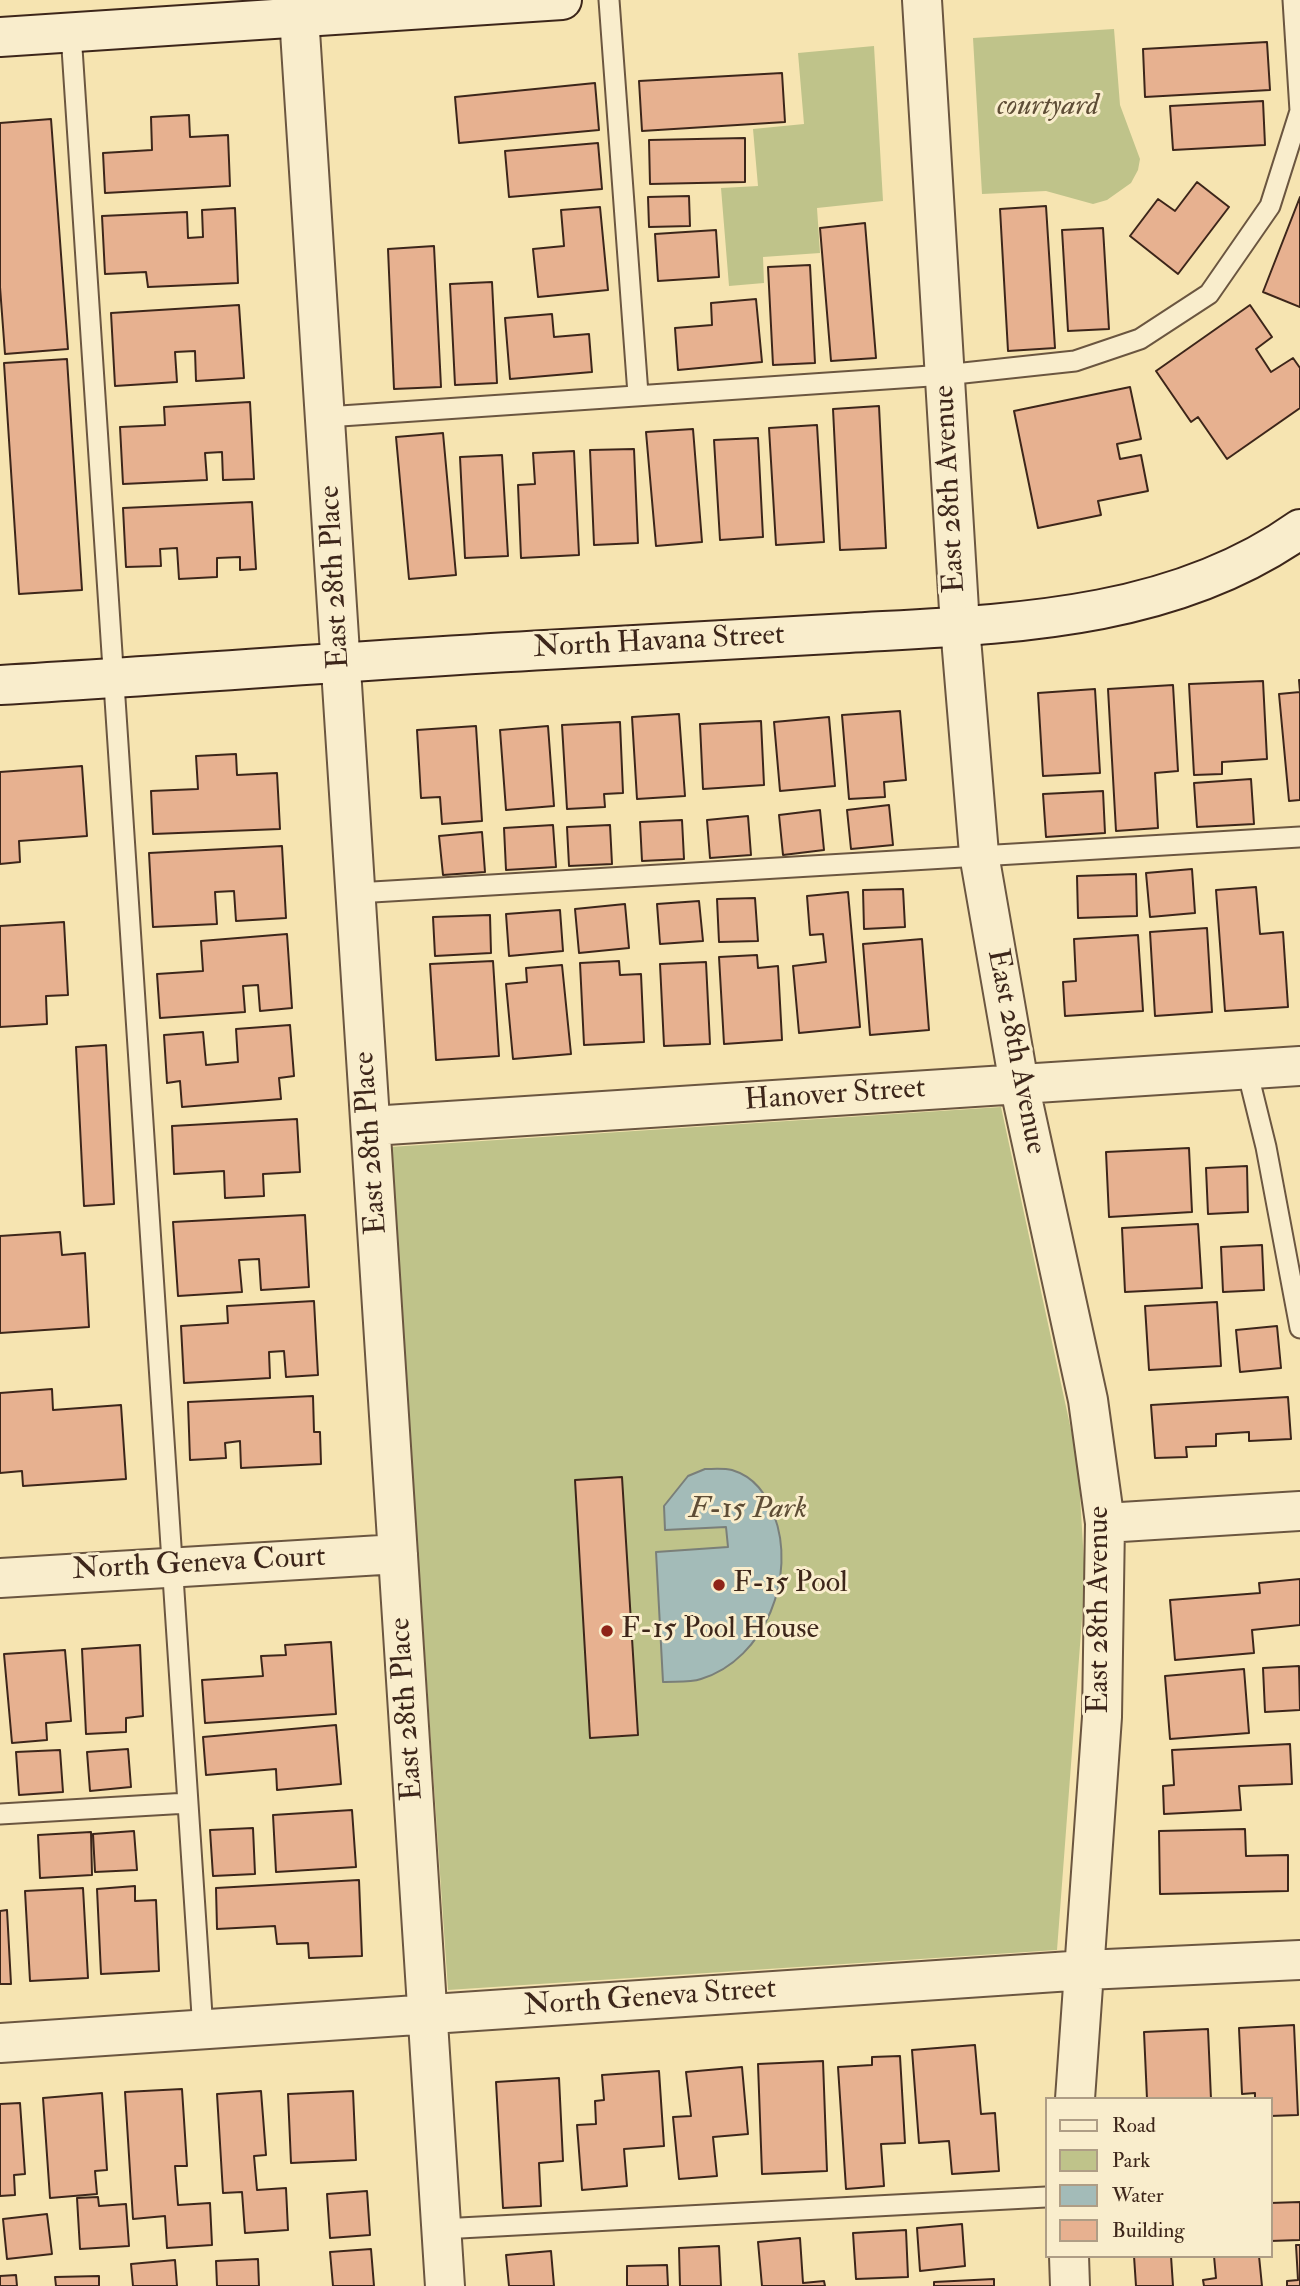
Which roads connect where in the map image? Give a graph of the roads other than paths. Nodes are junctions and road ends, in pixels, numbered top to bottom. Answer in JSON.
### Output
{"nodes":[{"id":1,"x":562,"y":0,"type":"edge"},
{"id":2,"x":608,"y":0,"type":"edge"},
{"id":3,"x":922,"y":0,"type":"edge"},
{"id":4,"x":1293,"y":0,"type":"edge"},
{"id":5,"x":299,"y":9,"type":"edge"},
{"id":6,"x":71,"y":33,"type":"junction"},
{"id":7,"x":0,"y":37,"type":"edge"},
{"id":8,"x":945,"y":375,"type":"junction"},
{"id":9,"x":638,"y":394,"type":"junction"},
{"id":10,"x":326,"y":416,"type":"junction"},
{"id":11,"x":1300,"y":528,"type":"edge"},
{"id":12,"x":960,"y":626,"type":"junction"},
{"id":13,"x":341,"y":661,"type":"junction"},
{"id":14,"x":113,"y":678,"type":"junction"},
{"id":15,"x":0,"y":685,"type":"edge"},
{"id":16,"x":1300,"y":837,"type":"edge"},
{"id":17,"x":979,"y":854,"type":"junction"},
{"id":18,"x":355,"y":893,"type":"junction"},
{"id":19,"x":1300,"y":1066,"type":"edge"},
{"id":20,"x":1247,"y":1069,"type":"junction"},
{"id":21,"x":1019,"y":1084,"type":"junction"},
{"id":22,"x":370,"y":1126,"type":"junction"},
{"id":23,"x":1300,"y":1328,"type":"edge"},
{"id":24,"x":1300,"y":1511,"type":"edge"},
{"id":25,"x":1105,"y":1523,"type":"junction"},
{"id":26,"x":398,"y":1554,"type":"junction"},
{"id":27,"x":172,"y":1566,"type":"junction"},
{"id":28,"x":0,"y":1578,"type":"edge"},
{"id":29,"x":188,"y":1803,"type":"junction"},
{"id":30,"x":0,"y":1814,"type":"edge"},
{"id":31,"x":1300,"y":1960,"type":"edge"},
{"id":32,"x":1086,"y":1970,"type":"junction"},
{"id":33,"x":428,"y":2014,"type":"junction"},
{"id":34,"x":203,"y":2030,"type":"junction"},
{"id":35,"x":0,"y":2043,"type":"edge"},
{"id":36,"x":1075,"y":2097,"type":"edge"},
{"id":37,"x":1044,"y":2197,"type":"edge"},
{"id":38,"x":441,"y":2229,"type":"junction"},
{"id":39,"x":1069,"y":2258,"type":"edge"},
{"id":40,"x":445,"y":2286,"type":"edge"},
{"id":41,"x":1070,"y":2286,"type":"edge"}],
"edges":[{"from":1,"to":5,"type":"street"},
{"from":2,"to":9,"type":"lane"},
{"from":3,"to":8,"type":"street","name":"East 28th Avenue"},
{"from":4,"to":8,"type":"lane"},
{"from":5,"to":6,"type":"street"},
{"from":5,"to":10,"type":"street","name":"East 28th Place"},
{"from":6,"to":7,"type":"street"},
{"from":6,"to":14,"type":"lane"},
{"from":8,"to":9,"type":"lane"},
{"from":8,"to":12,"type":"street","name":"East 28th Avenue"},
{"from":9,"to":10,"type":"lane"},
{"from":10,"to":13,"type":"street","name":"East 28th Place"},
{"from":11,"to":12,"type":"street","name":"North Havana Street"},
{"from":12,"to":13,"type":"street","name":"North Havana Street"},
{"from":12,"to":17,"type":"street","name":"East 28th Avenue"},
{"from":13,"to":14,"type":"street","name":"North Havana Street"},
{"from":13,"to":18,"type":"street","name":"East 28th Place"},
{"from":14,"to":15,"type":"street","name":"North Havana Street"},
{"from":14,"to":27,"type":"lane"},
{"from":16,"to":17,"type":"lane"},
{"from":17,"to":18,"type":"lane"},
{"from":17,"to":21,"type":"street","name":"East 28th Avenue"},
{"from":18,"to":22,"type":"street","name":"East 28th Place"},
{"from":19,"to":20,"type":"street","name":"Hanover Street"},
{"from":20,"to":21,"type":"street","name":"Hanover Street"},
{"from":20,"to":23,"type":"lane"},
{"from":21,"to":22,"type":"street","name":"Hanover Street"},
{"from":21,"to":25,"type":"street","name":"East 28th Avenue"},
{"from":22,"to":26,"type":"street","name":"East 28th Place"},
{"from":24,"to":25,"type":"street"},
{"from":25,"to":32,"type":"street","name":"East 28th Avenue"},
{"from":26,"to":27,"type":"street","name":"North Geneva Court"},
{"from":26,"to":33,"type":"street","name":"East 28th Place"},
{"from":27,"to":28,"type":"street","name":"North Geneva Court"},
{"from":27,"to":29,"type":"lane"},
{"from":29,"to":30,"type":"lane"},
{"from":29,"to":34,"type":"lane"},
{"from":31,"to":32,"type":"street","name":"North Geneva Street"},
{"from":32,"to":33,"type":"street","name":"North Geneva Street"},
{"from":32,"to":36,"type":"street","name":"East 28th Avenue"},
{"from":33,"to":34,"type":"street","name":"North Geneva Street"},
{"from":33,"to":38,"type":"street","name":"East 28th Place"},
{"from":34,"to":35,"type":"street","name":"North Geneva Street"},
{"from":37,"to":38,"type":"lane"},
{"from":38,"to":40,"type":"street","name":"East 28th Place"},
{"from":39,"to":41,"type":"street"}]}
